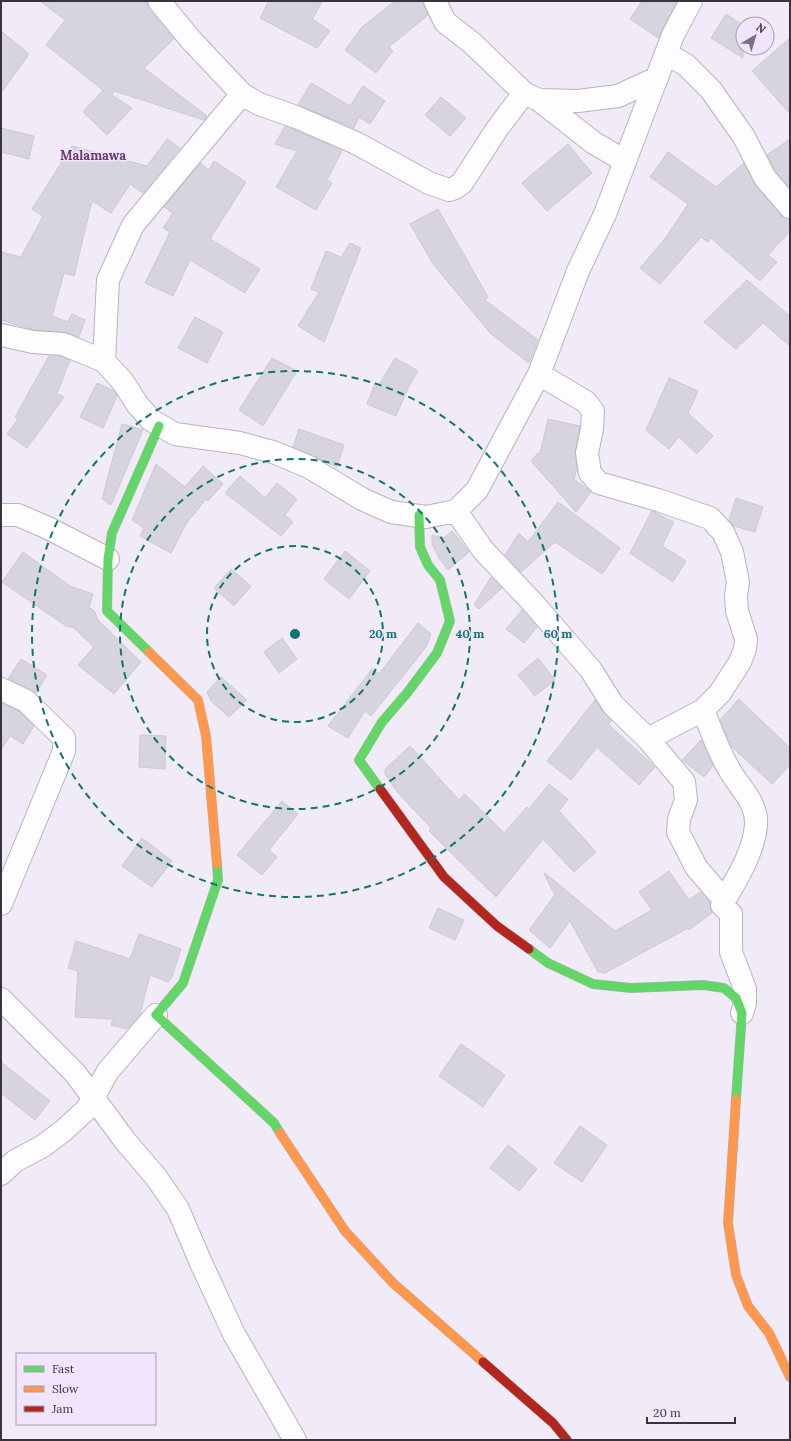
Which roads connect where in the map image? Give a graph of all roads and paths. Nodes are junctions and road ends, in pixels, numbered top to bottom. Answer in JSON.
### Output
{"nodes":[{"id":1,"x":159,"y":1,"type":"edge"},
{"id":2,"x":435,"y":1,"type":"edge"},
{"id":3,"x":691,"y":1,"type":"edge"},
{"id":4,"x":666,"y":53,"type":"junction"},
{"id":5,"x":657,"y":78,"type":"junction"},
{"id":6,"x":242,"y":94,"type":"junction"},
{"id":7,"x":532,"y":97,"type":"junction"},
{"id":8,"x":625,"y":161,"type":"junction"},
{"id":9,"x":790,"y":207,"type":"edge"},
{"id":10,"x":1,"y":335,"type":"edge"},
{"id":11,"x":104,"y":361,"type":"junction"},
{"id":12,"x":539,"y":374,"type":"junction"},
{"id":13,"x":159,"y":426,"type":"junction"},
{"id":14,"x":456,"y":511,"type":"junction"},
{"id":15,"x":1,"y":515,"type":"edge"},
{"id":16,"x":419,"y":516,"type":"junction"},
{"id":17,"x":108,"y":559,"type":"junction"},
{"id":18,"x":1,"y":689,"type":"edge"},
{"id":19,"x":703,"y":710,"type":"junction"},
{"id":20,"x":648,"y":740,"type":"junction"},
{"id":21,"x":1,"y":904,"type":"edge"},
{"id":22,"x":722,"y":906,"type":"junction"},
{"id":23,"x":1,"y":999,"type":"edge"},
{"id":24,"x":742,"y":1013,"type":"junction"},
{"id":25,"x":156,"y":1015,"type":"junction"},
{"id":26,"x":94,"y":1096,"type":"junction"},
{"id":27,"x":1,"y":1174,"type":"edge"},
{"id":28,"x":790,"y":1377,"type":"edge"},
{"id":29,"x":295,"y":1440,"type":"edge"},
{"id":30,"x":567,"y":1440,"type":"edge"}],
"edges":[{"from":1,"to":6,"type":"street"},
{"from":2,"to":7,"type":"street"},
{"from":3,"to":4,"type":"street"},
{"from":4,"to":5,"type":"street"},
{"from":4,"to":9,"type":"street"},
{"from":5,"to":7,"type":"street"},
{"from":5,"to":8,"type":"street"},
{"from":6,"to":7,"type":"street"},
{"from":6,"to":11,"type":"street"},
{"from":7,"to":8,"type":"street"},
{"from":8,"to":12,"type":"street"},
{"from":10,"to":11,"type":"street"},
{"from":11,"to":13,"type":"street"},
{"from":12,"to":14,"type":"street"},
{"from":12,"to":19,"type":"street"},
{"from":13,"to":16,"type":"street"},
{"from":13,"to":17,"type":"street"},
{"from":14,"to":16,"type":"street"},
{"from":14,"to":20,"type":"street"},
{"from":15,"to":17,"type":"street"},
{"from":16,"to":24,"type":"street"},
{"from":17,"to":25,"type":"street"},
{"from":18,"to":21,"type":"street"},
{"from":19,"to":20,"type":"street"},
{"from":19,"to":22,"type":"street"},
{"from":20,"to":22,"type":"street"},
{"from":22,"to":24,"type":"street"},
{"from":23,"to":26,"type":"street"},
{"from":24,"to":28,"type":"street"},
{"from":25,"to":26,"type":"street"},
{"from":25,"to":30,"type":"street"},
{"from":26,"to":27,"type":"street"},
{"from":26,"to":29,"type":"street"}]}
